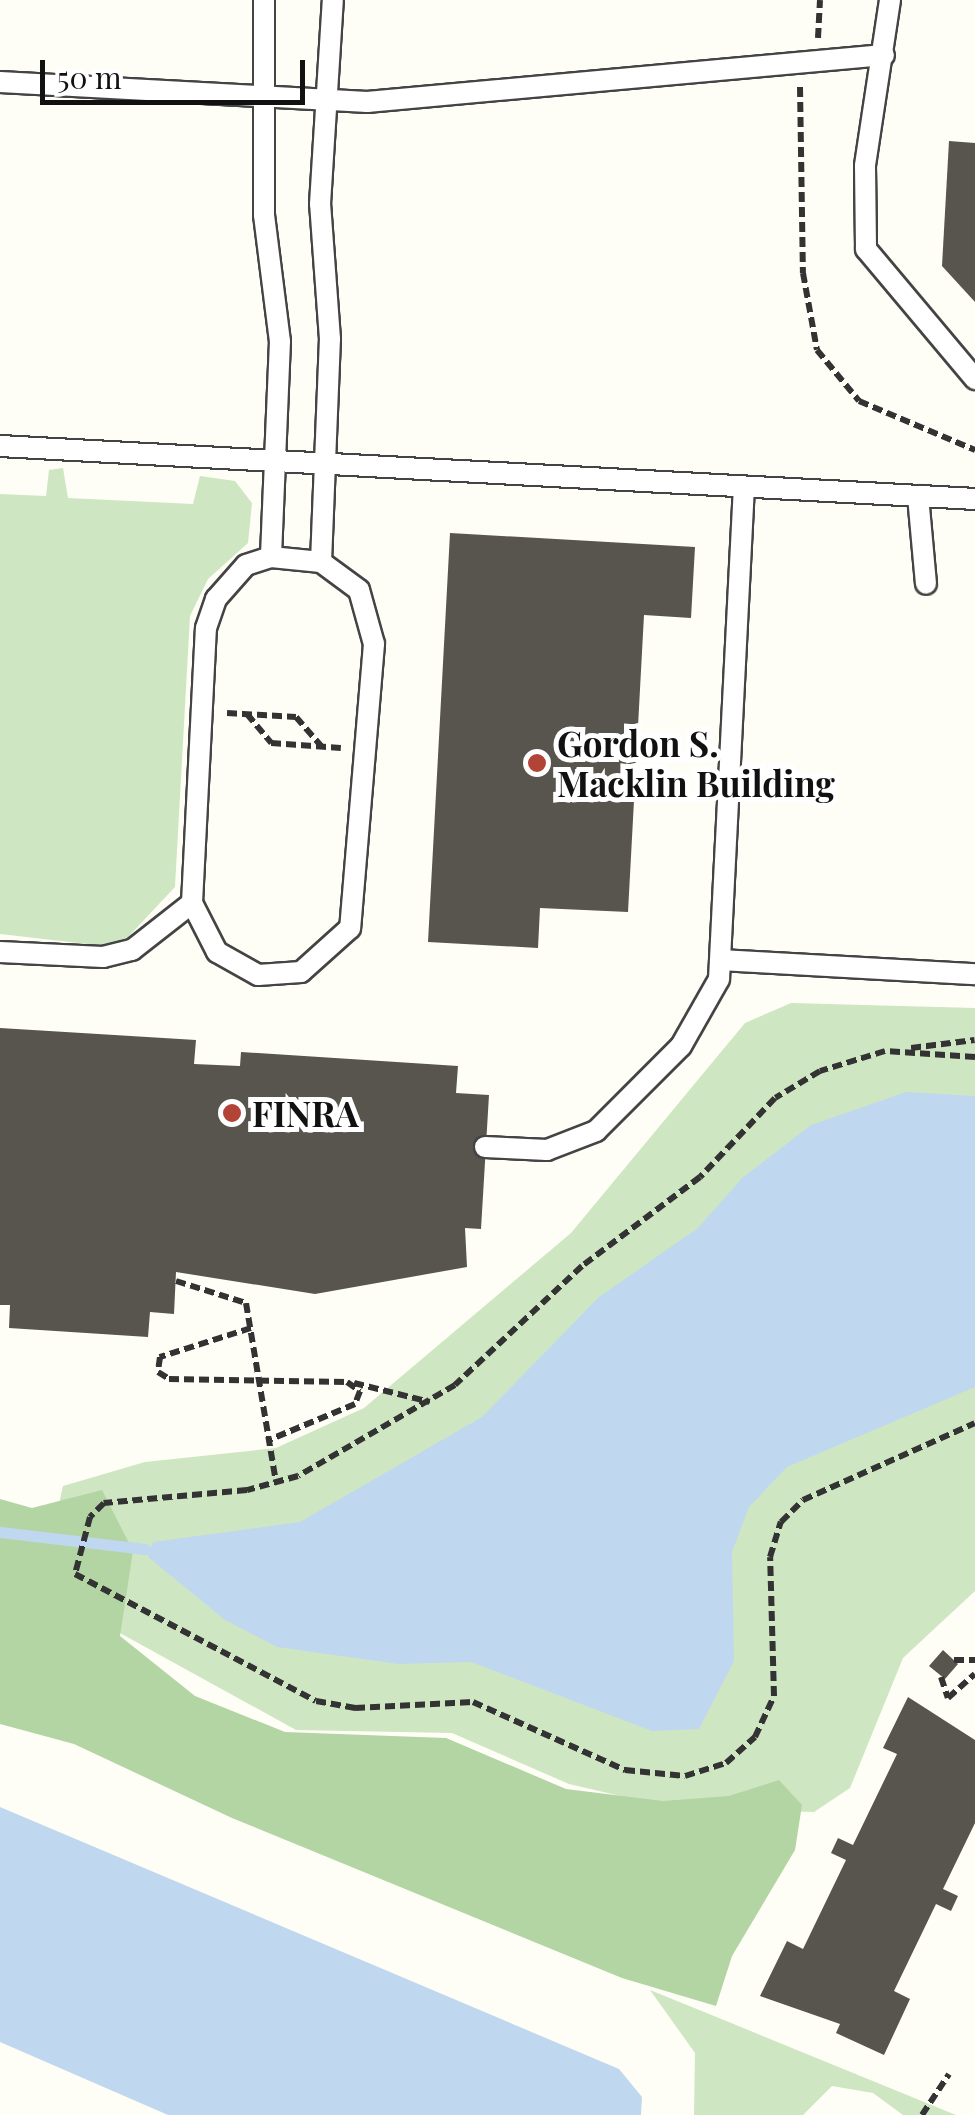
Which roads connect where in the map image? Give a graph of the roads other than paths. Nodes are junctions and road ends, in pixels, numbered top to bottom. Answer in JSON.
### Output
{"nodes":[{"id":1,"x":264,"y":0,"type":"edge"},
{"id":2,"x":333,"y":0,"type":"edge"},
{"id":3,"x":890,"y":0,"type":"edge"},
{"id":4,"x":884,"y":55,"type":"junction"},
{"id":5,"x":0,"y":82,"type":"edge"},
{"id":6,"x":266,"y":98,"type":"junction"},
{"id":7,"x":327,"y":101,"type":"junction"},
{"id":8,"x":975,"y":379,"type":"edge"},
{"id":9,"x":0,"y":446,"type":"edge"},
{"id":10,"x":276,"y":460,"type":"junction"},
{"id":11,"x":327,"y":463,"type":"junction"},
{"id":12,"x":744,"y":488,"type":"junction"},
{"id":13,"x":918,"y":496,"type":"junction"},
{"id":14,"x":975,"y":499,"type":"edge"},
{"id":15,"x":272,"y":557,"type":"junction"},
{"id":16,"x":321,"y":562,"type":"junction"},
{"id":17,"x":926,"y":584,"type":"dead end"},
{"id":18,"x":192,"y":903,"type":"junction"},
{"id":19,"x":0,"y":952,"type":"edge"},
{"id":20,"x":722,"y":960,"type":"junction"},
{"id":21,"x":975,"y":974,"type":"edge"},
{"id":22,"x":486,"y":1147,"type":"dead end"}],
"edges":[{"from":1,"to":6,"type":"lane"},
{"from":2,"to":7,"type":"lane"},
{"from":3,"to":4,"type":"lane"},
{"from":4,"to":7,"type":"lane"},
{"from":4,"to":8,"type":"lane"},
{"from":5,"to":6,"type":"lane"},
{"from":6,"to":7,"type":"lane"},
{"from":6,"to":10,"type":"lane"},
{"from":7,"to":11,"type":"lane"},
{"from":9,"to":10,"type":"lane"},
{"from":10,"to":11,"type":"lane"},
{"from":10,"to":15,"type":"lane"},
{"from":11,"to":12,"type":"lane"},
{"from":11,"to":16,"type":"lane"},
{"from":12,"to":13,"type":"lane"},
{"from":12,"to":20,"type":"lane"},
{"from":13,"to":14,"type":"lane"},
{"from":13,"to":17,"type":"lane"},
{"from":15,"to":16,"type":"lane"},
{"from":15,"to":18,"type":"lane"},
{"from":16,"to":18,"type":"lane"},
{"from":18,"to":19,"type":"lane"},
{"from":20,"to":21,"type":"lane"},
{"from":20,"to":22,"type":"lane"}]}
